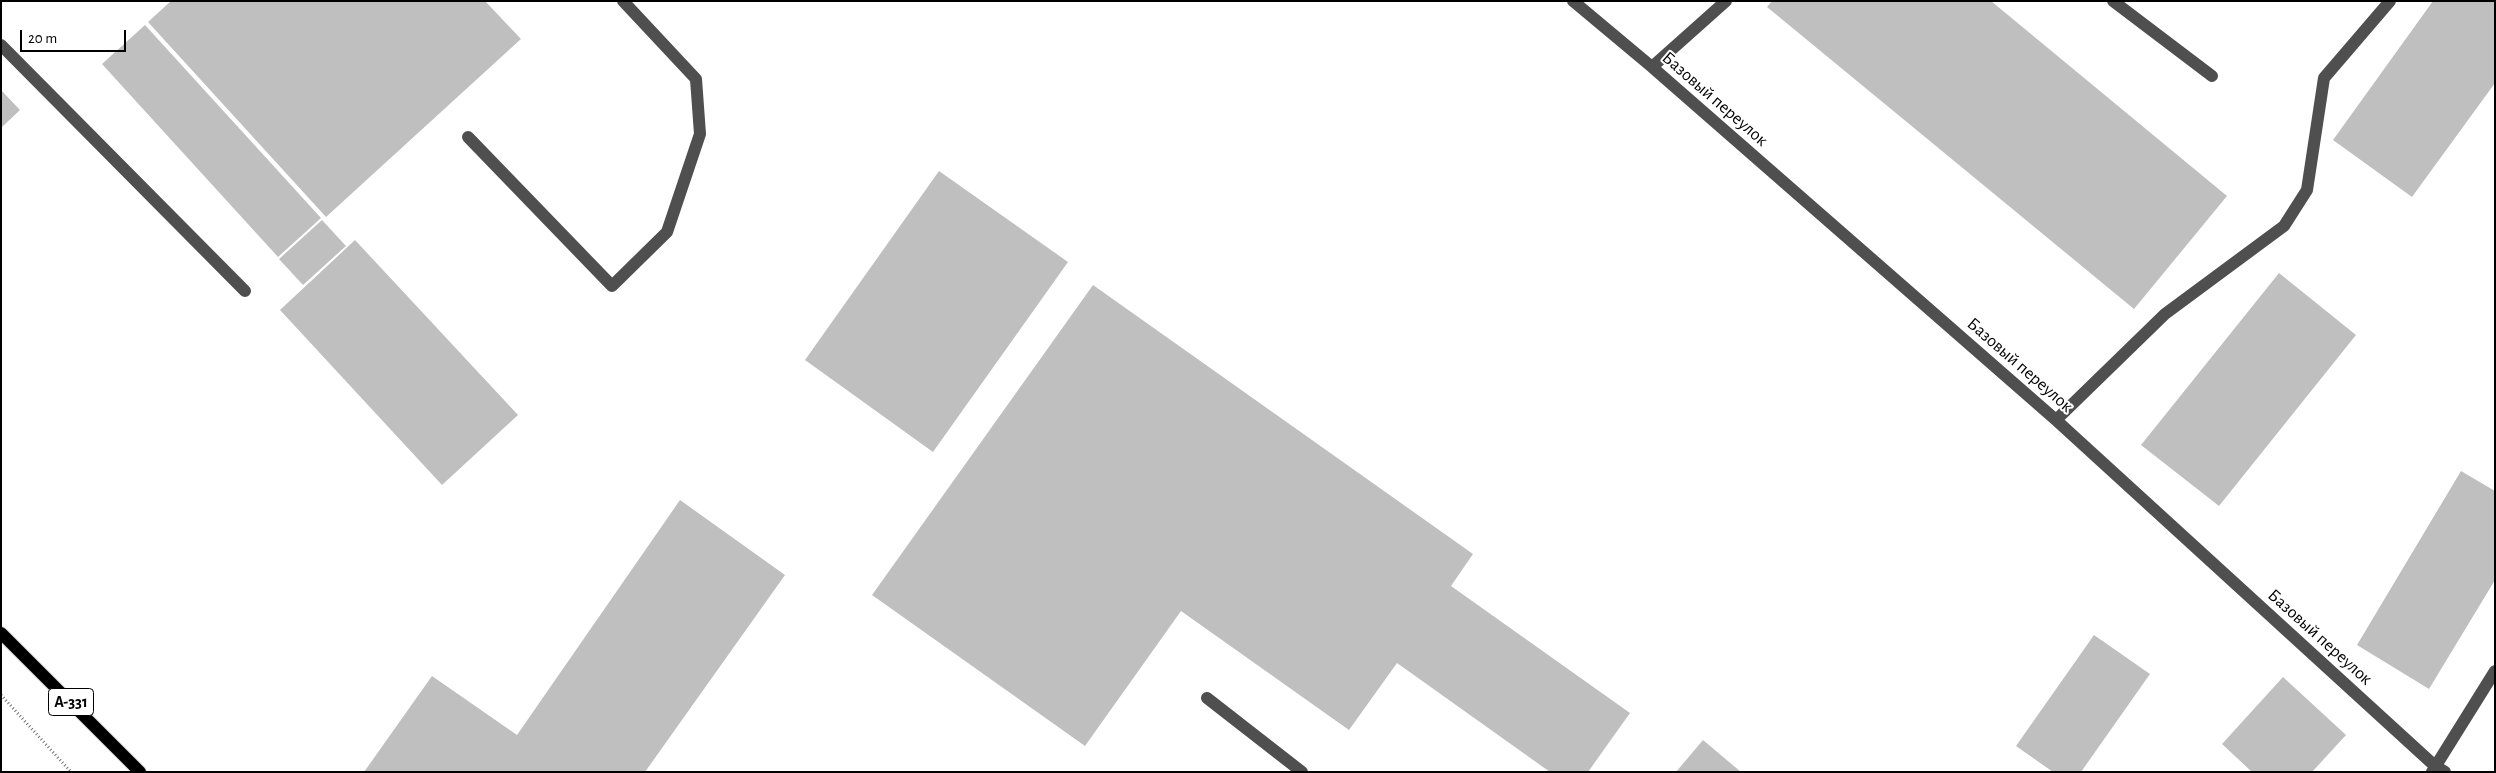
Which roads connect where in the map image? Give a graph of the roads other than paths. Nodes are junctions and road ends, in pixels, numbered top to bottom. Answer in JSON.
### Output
{"nodes":[{"id":1,"x":623,"y":1,"type":"edge"},
{"id":2,"x":1572,"y":1,"type":"edge"},
{"id":3,"x":1726,"y":1,"type":"edge"},
{"id":4,"x":2113,"y":1,"type":"edge"},
{"id":5,"x":2390,"y":1,"type":"edge"},
{"id":6,"x":1,"y":44,"type":"edge"},
{"id":7,"x":1652,"y":67,"type":"junction"},
{"id":8,"x":2212,"y":76,"type":"dead end"},
{"id":9,"x":468,"y":136,"type":"dead end"},
{"id":10,"x":245,"y":291,"type":"dead end"},
{"id":11,"x":2056,"y":420,"type":"junction"},
{"id":12,"x":1,"y":633,"type":"edge"},
{"id":13,"x":2495,"y":670,"type":"edge"},
{"id":14,"x":1207,"y":698,"type":"dead end"},
{"id":15,"x":2438,"y":770,"type":"edge"},
{"id":16,"x":140,"y":772,"type":"edge"},
{"id":17,"x":1302,"y":772,"type":"edge"}],
"edges":[{"from":1,"to":9,"type":"street"},
{"from":2,"to":7,"type":"street","name":"Базовый переулок"},
{"from":3,"to":7,"type":"street"},
{"from":4,"to":8,"type":"street"},
{"from":5,"to":11,"type":"street"},
{"from":6,"to":10,"type":"street"},
{"from":7,"to":11,"type":"street","name":"Базовый переулок"},
{"from":11,"to":15,"type":"street","name":"Базовый переулок"},
{"from":12,"to":16,"type":"main road","number":"А-331"},
{"from":13,"to":15,"type":"street","name":"Базовый переулок"},
{"from":14,"to":17,"type":"street"}]}
